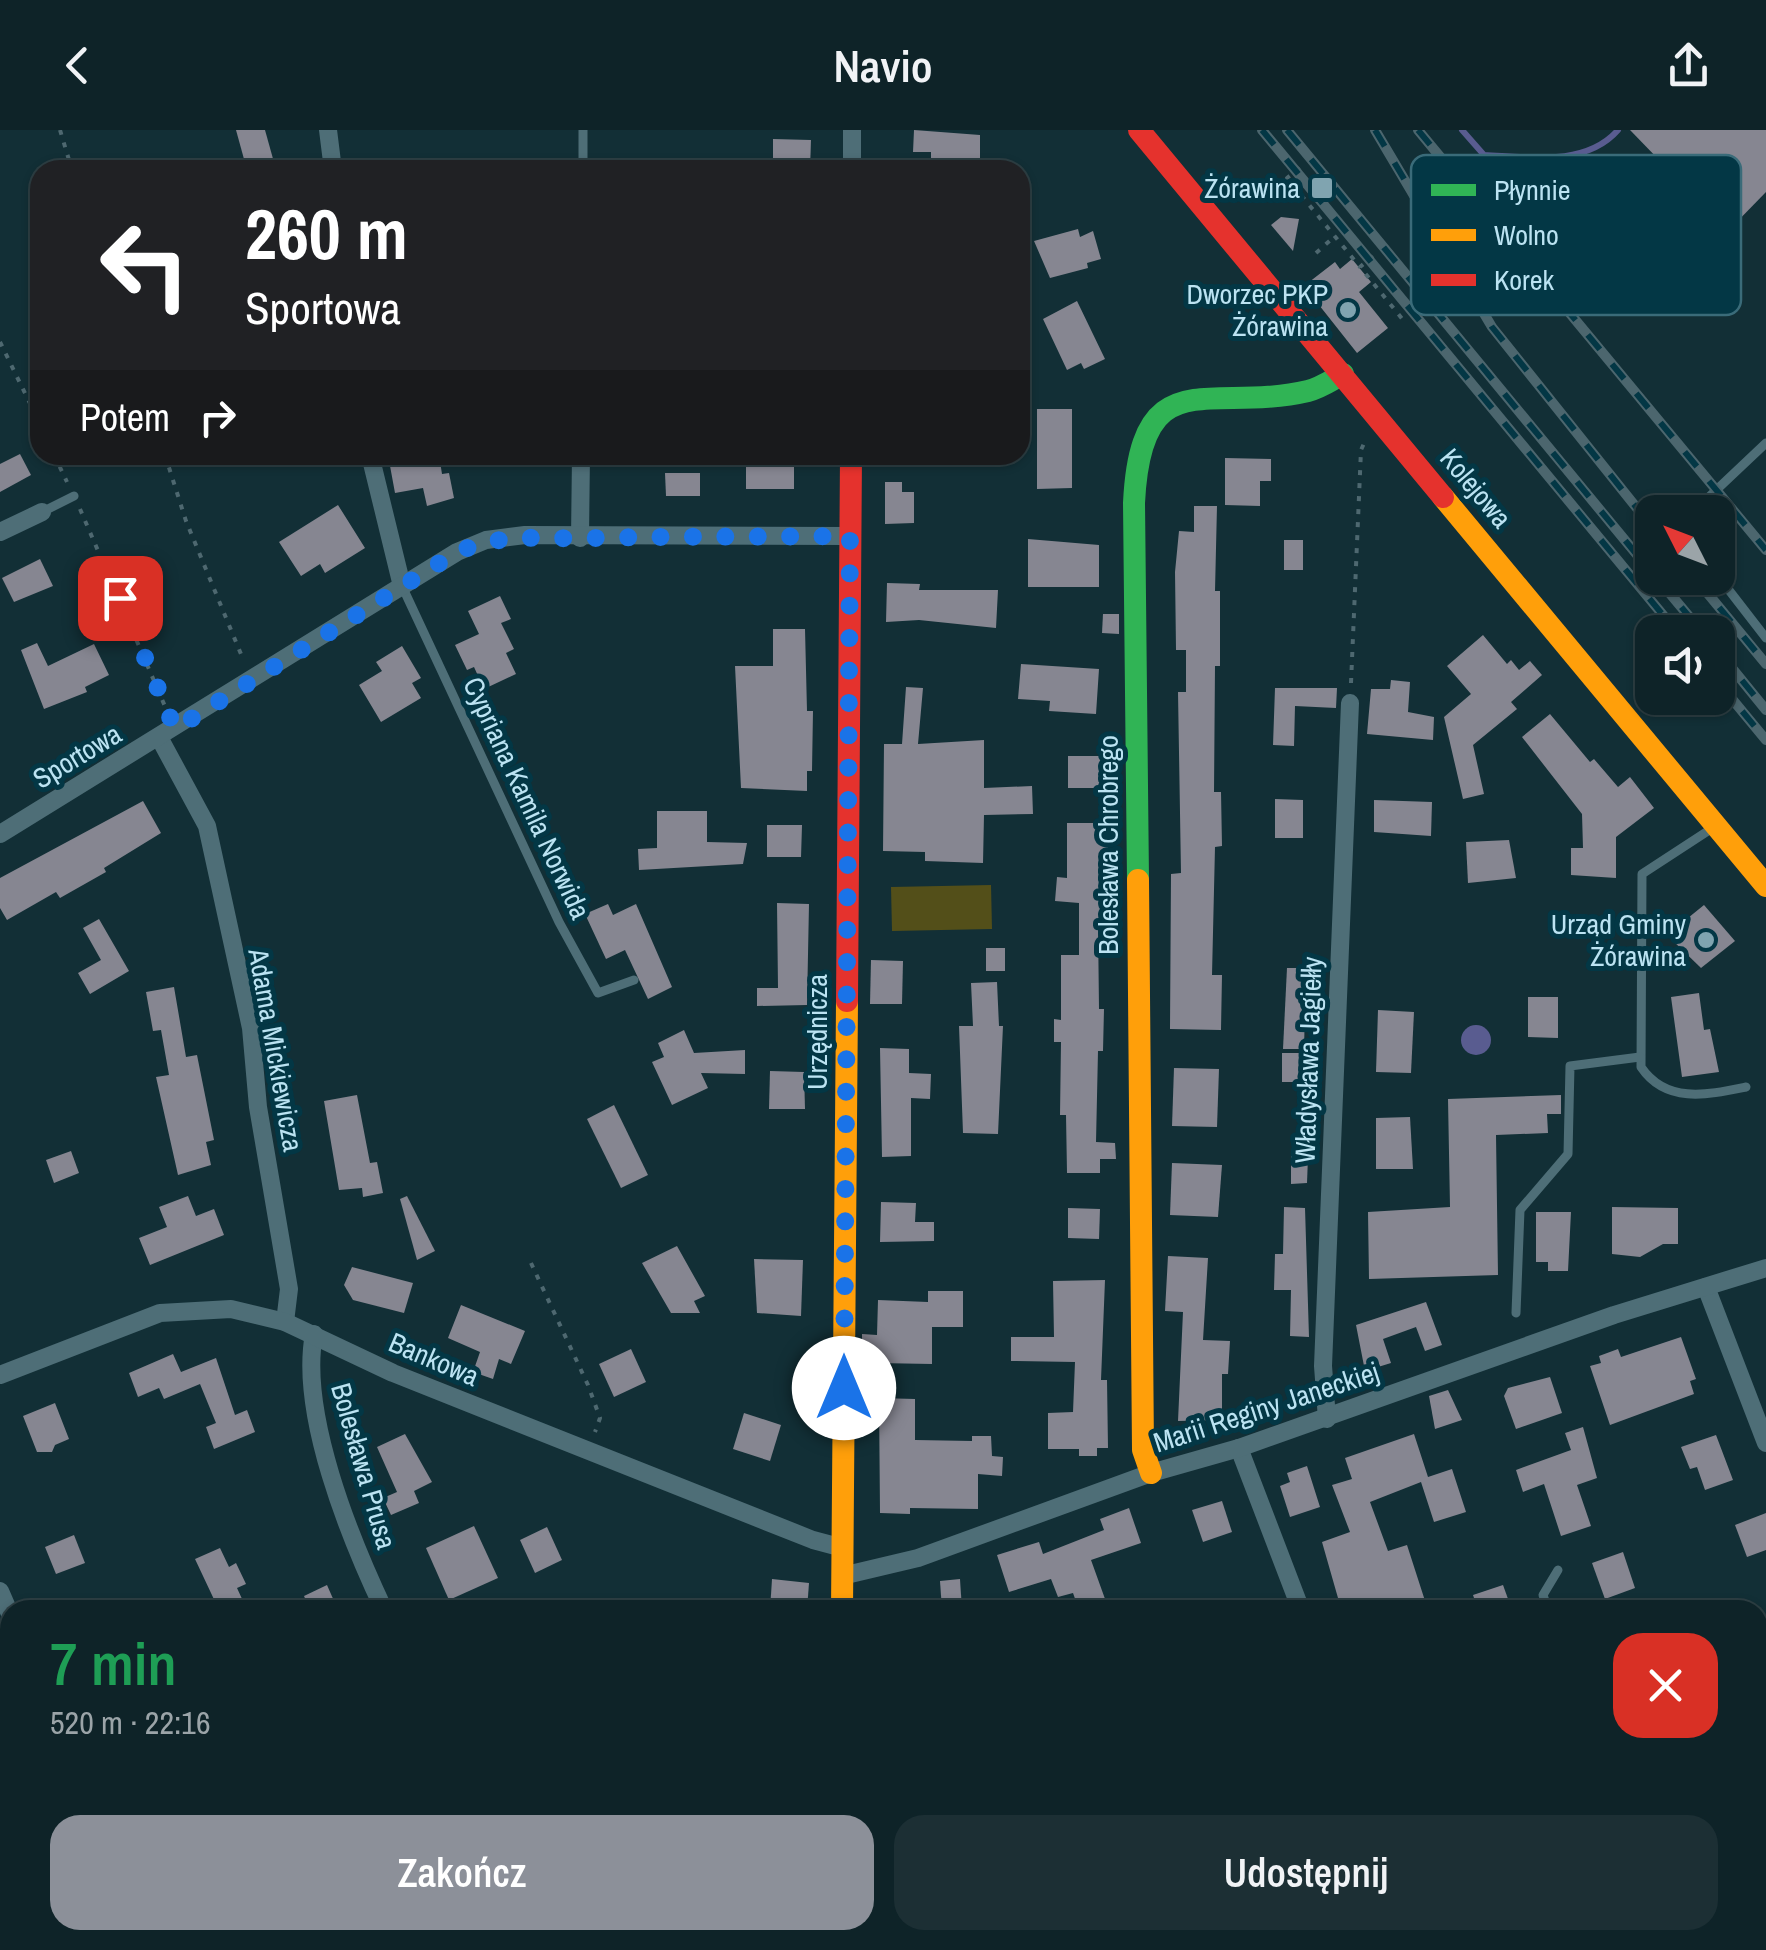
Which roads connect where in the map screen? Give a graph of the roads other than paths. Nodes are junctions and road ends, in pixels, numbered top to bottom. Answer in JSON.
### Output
{"nodes":[{"id":1,"x":328,"y":130,"type":"edge"},
{"id":2,"x":583,"y":130,"type":"edge"},
{"id":3,"x":852,"y":130,"type":"edge"},
{"id":4,"x":1138,"y":130,"type":"edge"},
{"id":5,"x":332,"y":160,"type":"edge"},
{"id":6,"x":582,"y":160,"type":"edge"},
{"id":7,"x":852,"y":160,"type":"edge"},
{"id":8,"x":1343,"y":374,"type":"junction"},
{"id":9,"x":1766,"y":442,"type":"edge"},
{"id":10,"x":372,"y":465,"type":"edge"},
{"id":11,"x":581,"y":465,"type":"edge"},
{"id":12,"x":851,"y":465,"type":"edge"},
{"id":13,"x":1711,"y":495,"type":"edge"},
{"id":14,"x":74,"y":496,"type":"road end"},
{"id":15,"x":42,"y":512,"type":"joint"},
{"id":16,"x":0,"y":532,"type":"edge"},
{"id":17,"x":850,"y":536,"type":"junction"},
{"id":18,"x":580,"y":538,"type":"junction"},
{"id":19,"x":402,"y":586,"type":"junction"},
{"id":20,"x":1733,"y":595,"type":"edge"},
{"id":21,"x":1766,"y":638,"type":"edge"},
{"id":22,"x":1350,"y":703,"type":"road end"},
{"id":23,"x":167,"y":734,"type":"junction"},
{"id":24,"x":1716,"y":826,"type":"junction"},
{"id":25,"x":0,"y":834,"type":"edge"},
{"id":26,"x":1766,"y":886,"type":"edge"},
{"id":27,"x":634,"y":980,"type":"dead end"},
{"id":28,"x":1640,"y":1058,"type":"junction"},
{"id":29,"x":1746,"y":1087,"type":"dead end"},
{"id":30,"x":1766,"y":1268,"type":"edge"},
{"id":31,"x":1706,"y":1286,"type":"junction"},
{"id":32,"x":1516,"y":1312,"type":"dead end"},
{"id":33,"x":285,"y":1322,"type":"junction"},
{"id":34,"x":314,"y":1334,"type":"junction"},
{"id":35,"x":0,"y":1376,"type":"edge"},
{"id":36,"x":1327,"y":1419,"type":"junction"},
{"id":37,"x":1766,"y":1443,"type":"edge"},
{"id":38,"x":1239,"y":1448,"type":"junction"},
{"id":39,"x":1151,"y":1473,"type":"junction"},
{"id":40,"x":843,"y":1548,"type":"junction"},
{"id":41,"x":1558,"y":1570,"type":"dead end"},
{"id":42,"x":842,"y":1576,"type":"junction"},
{"id":43,"x":379,"y":1600,"type":"edge"},
{"id":44,"x":842,"y":1600,"type":"edge"},
{"id":45,"x":1298,"y":1600,"type":"edge"},
{"id":46,"x":1545,"y":1600,"type":"edge"}],
"edges":[{"from":1,"to":5,"type":"street"},
{"from":2,"to":6,"type":"lane"},
{"from":3,"to":7,"type":"street"},
{"from":4,"to":8,"type":"street","name":"Kolejowa"},
{"from":8,"to":24,"type":"street","name":"Kolejowa"},
{"from":8,"to":39,"type":"street","name":"Bolesława Chrobrego"},
{"from":9,"to":13,"type":"lane"},
{"from":10,"to":19,"type":"street"},
{"from":11,"to":18,"type":"street"},
{"from":12,"to":17,"type":"street","name":"Urzędnicza"},
{"from":14,"to":15,"type":"lane"},
{"from":15,"to":16,"type":"street"},
{"from":17,"to":18,"type":"street","name":"Sportowa"},
{"from":17,"to":40,"type":"street","name":"Urzędnicza"},
{"from":18,"to":19,"type":"street","name":"Sportowa"},
{"from":19,"to":23,"type":"street","name":"Sportowa"},
{"from":19,"to":27,"type":"lane","name":"Cypriana Kamila Norwida"},
{"from":20,"to":21,"type":"lane"},
{"from":22,"to":36,"type":"street","name":"Władysława Jagiełły"},
{"from":23,"to":25,"type":"street","name":"Sportowa"},
{"from":23,"to":33,"type":"street","name":"Adama Mickiewicza"},
{"from":24,"to":26,"type":"street","name":"Kolejowa"},
{"from":24,"to":28,"type":"lane"},
{"from":28,"to":29,"type":"lane"},
{"from":28,"to":32,"type":"lane"},
{"from":30,"to":31,"type":"street","name":"Marii Reginy Janeckiej"},
{"from":31,"to":36,"type":"street","name":"Marii Reginy Janeckiej"},
{"from":31,"to":37,"type":"street"},
{"from":33,"to":34,"type":"street","name":"Bankowa"},
{"from":33,"to":35,"type":"street","name":"Bankowa"},
{"from":34,"to":40,"type":"street","name":"Bankowa"},
{"from":34,"to":43,"type":"street","name":"Bolesława Prusa"},
{"from":36,"to":38,"type":"street","name":"Marii Reginy Janeckiej"},
{"from":38,"to":39,"type":"street","name":"Marii Reginy Janeckiej"},
{"from":38,"to":45,"type":"street"},
{"from":39,"to":42,"type":"street","name":"Marii Reginy Janeckiej"},
{"from":40,"to":42,"type":"street","name":"Urzędnicza"},
{"from":41,"to":46,"type":"lane"},
{"from":42,"to":44,"type":"street","name":"Urzędnicza"}]}
